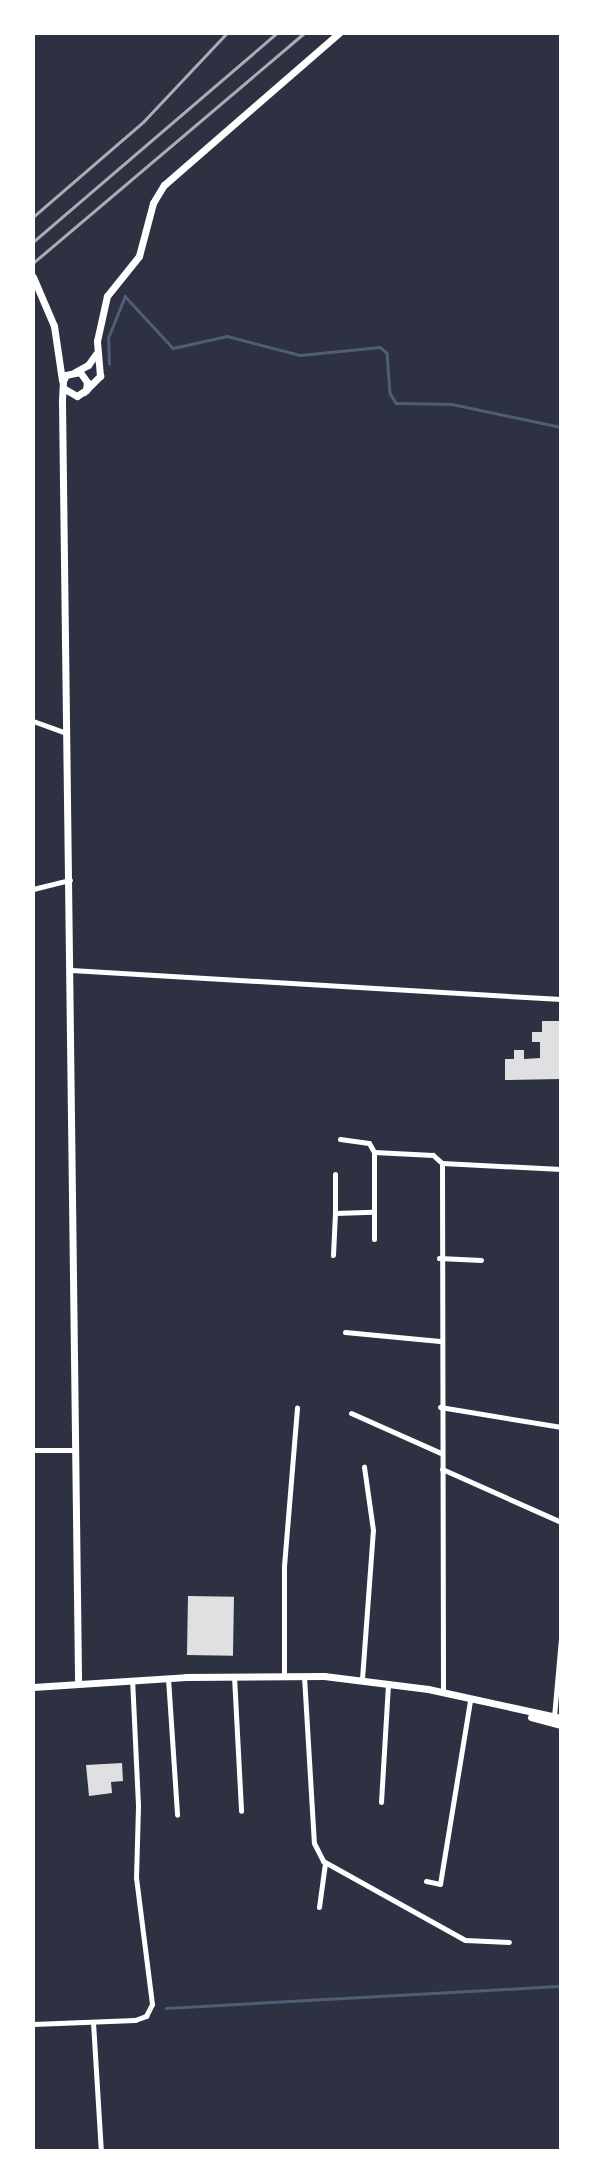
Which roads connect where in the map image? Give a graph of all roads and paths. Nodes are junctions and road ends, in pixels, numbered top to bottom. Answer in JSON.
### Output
{"nodes":[{"id":1,"x":340,"y":33,"type":"edge"},
{"id":2,"x":33,"y":277,"type":"edge"},
{"id":3,"x":97,"y":353,"type":"junction"},
{"id":4,"x":62,"y":359,"type":"junction"},
{"id":5,"x":73,"y":372,"type":"junction"},
{"id":6,"x":63,"y":386,"type":"junction"},
{"id":7,"x":80,"y":394,"type":"junction"},
{"id":8,"x":64,"y":420,"type":"junction"},
{"id":9,"x":33,"y":721,"type":"edge"},
{"id":10,"x":68,"y":733,"type":"junction"},
{"id":11,"x":70,"y":880,"type":"junction"},
{"id":12,"x":33,"y":889,"type":"edge"},
{"id":13,"x":71,"y":970,"type":"junction"},
{"id":14,"x":561,"y":999,"type":"edge"},
{"id":15,"x":340,"y":1139,"type":"dead end"},
{"id":16,"x":374,"y":1152,"type":"junction"},
{"id":17,"x":442,"y":1163,"type":"junction"},
{"id":18,"x":561,"y":1169,"type":"edge"},
{"id":19,"x":335,"y":1174,"type":"dead end"},
{"id":20,"x":373,"y":1212,"type":"junction"},
{"id":21,"x":335,"y":1213,"type":"junction"},
{"id":22,"x":374,"y":1239,"type":"dead end"},
{"id":23,"x":333,"y":1255,"type":"dead end"},
{"id":24,"x":439,"y":1258,"type":"junction"},
{"id":25,"x":481,"y":1261,"type":"dead end"},
{"id":26,"x":345,"y":1332,"type":"dead end"},
{"id":27,"x":440,"y":1341,"type":"junction"},
{"id":28,"x":440,"y":1407,"type":"junction"},
{"id":29,"x":297,"y":1408,"type":"dead end"},
{"id":30,"x":351,"y":1413,"type":"dead end"},
{"id":31,"x":561,"y":1427,"type":"edge"},
{"id":32,"x":74,"y":1450,"type":"junction"},
{"id":33,"x":33,"y":1451,"type":"edge"},
{"id":34,"x":442,"y":1453,"type":"junction"},
{"id":35,"x":364,"y":1467,"type":"dead end"},
{"id":36,"x":442,"y":1469,"type":"junction"},
{"id":37,"x":561,"y":1522,"type":"edge"},
{"id":38,"x":561,"y":1638,"type":"edge"},
{"id":39,"x":234,"y":1676,"type":"junction"},
{"id":40,"x":284,"y":1676,"type":"junction"},
{"id":41,"x":304,"y":1676,"type":"junction"},
{"id":42,"x":168,"y":1678,"type":"junction"},
{"id":43,"x":362,"y":1679,"type":"junction"},
{"id":44,"x":132,"y":1680,"type":"junction"},
{"id":45,"x":78,"y":1683,"type":"junction"},
{"id":46,"x":388,"y":1683,"type":"junction"},
{"id":47,"x":33,"y":1687,"type":"edge"},
{"id":48,"x":443,"y":1692,"type":"junction"},
{"id":49,"x":470,"y":1700,"type":"junction"},
{"id":50,"x":520,"y":1712,"type":"junction"},
{"id":51,"x":557,"y":1718,"type":"edge"},
{"id":52,"x":561,"y":1725,"type":"edge"},
{"id":53,"x":381,"y":1802,"type":"dead end"},
{"id":54,"x":241,"y":1811,"type":"dead end"},
{"id":55,"x":177,"y":1815,"type":"dead end"},
{"id":56,"x":325,"y":1863,"type":"junction"},
{"id":57,"x":426,"y":1881,"type":"dead end"},
{"id":58,"x":319,"y":1907,"type":"dead end"},
{"id":59,"x":509,"y":1942,"type":"dead end"},
{"id":60,"x":93,"y":2022,"type":"junction"},
{"id":61,"x":33,"y":2024,"type":"edge"},
{"id":62,"x":101,"y":2151,"type":"edge"}],
"edges":[{"from":1,"to":3,"type":"street"},
{"from":2,"to":4,"type":"street"},
{"from":3,"to":5,"type":"street"},
{"from":3,"to":7,"type":"street"},
{"from":4,"to":5,"type":"street"},
{"from":4,"to":6,"type":"street"},
{"from":5,"to":6,"type":"street"},
{"from":5,"to":7,"type":"street"},
{"from":6,"to":7,"type":"street"},
{"from":6,"to":8,"type":"street"},
{"from":7,"to":8,"type":"street"},
{"from":8,"to":10,"type":"street"},
{"from":9,"to":10,"type":"street"},
{"from":10,"to":11,"type":"street"},
{"from":11,"to":12,"type":"street"},
{"from":11,"to":13,"type":"street"},
{"from":13,"to":14,"type":"street"},
{"from":13,"to":32,"type":"street"},
{"from":15,"to":16,"type":"street"},
{"from":16,"to":17,"type":"street"},
{"from":16,"to":20,"type":"street"},
{"from":17,"to":18,"type":"street"},
{"from":17,"to":24,"type":"street"},
{"from":19,"to":21,"type":"street"},
{"from":20,"to":21,"type":"street"},
{"from":20,"to":22,"type":"street"},
{"from":21,"to":23,"type":"street"},
{"from":24,"to":25,"type":"street"},
{"from":24,"to":27,"type":"street"},
{"from":26,"to":27,"type":"street"},
{"from":27,"to":28,"type":"street"},
{"from":28,"to":31,"type":"street"},
{"from":28,"to":34,"type":"street"},
{"from":29,"to":40,"type":"street"},
{"from":30,"to":34,"type":"street"},
{"from":32,"to":33,"type":"street"},
{"from":32,"to":45,"type":"street"},
{"from":34,"to":36,"type":"street"},
{"from":35,"to":43,"type":"street"},
{"from":36,"to":37,"type":"street"},
{"from":36,"to":48,"type":"street"},
{"from":38,"to":51,"type":"street"},
{"from":39,"to":40,"type":"street"},
{"from":39,"to":42,"type":"street"},
{"from":39,"to":54,"type":"street"},
{"from":40,"to":41,"type":"street"},
{"from":41,"to":43,"type":"street"},
{"from":41,"to":56,"type":"street"},
{"from":42,"to":44,"type":"street"},
{"from":42,"to":55,"type":"street"},
{"from":43,"to":46,"type":"street"},
{"from":44,"to":45,"type":"street"},
{"from":44,"to":60,"type":"street"},
{"from":45,"to":47,"type":"street"},
{"from":46,"to":48,"type":"street"},
{"from":46,"to":53,"type":"street"},
{"from":48,"to":49,"type":"street"},
{"from":49,"to":50,"type":"street"},
{"from":49,"to":57,"type":"street"},
{"from":50,"to":51,"type":"street"},
{"from":50,"to":52,"type":"street"},
{"from":56,"to":58,"type":"street"},
{"from":56,"to":59,"type":"street"},
{"from":60,"to":61,"type":"street"},
{"from":60,"to":62,"type":"street"}]}
